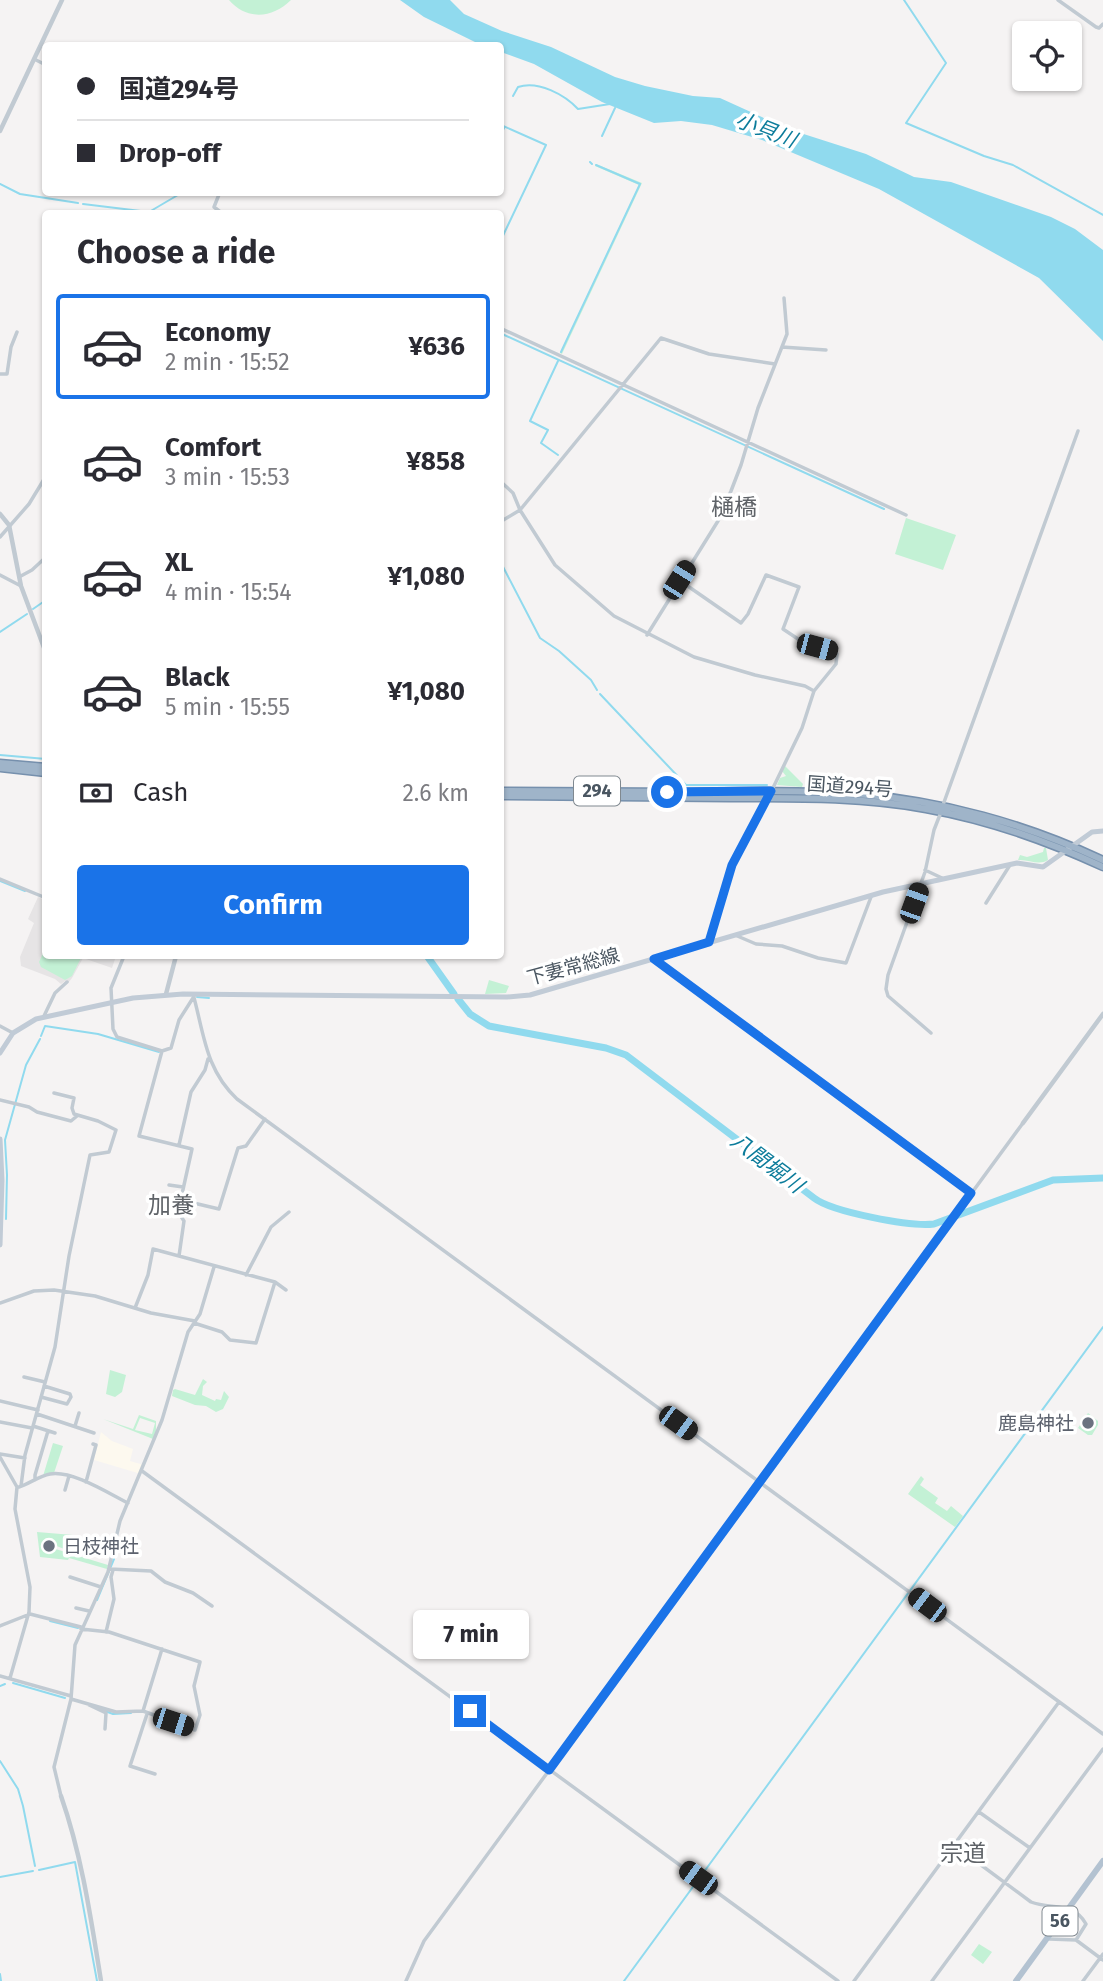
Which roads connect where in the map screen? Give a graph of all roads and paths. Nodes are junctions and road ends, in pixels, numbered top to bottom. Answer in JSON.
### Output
{"nodes":[{"id":1,"x":62,"y":0,"type":"edge"},
{"id":2,"x":1058,"y":0,"type":"edge"},
{"id":3,"x":1103,"y":24,"type":"edge"},
{"id":4,"x":42,"y":42,"type":"edge"},
{"id":5,"x":42,"y":42,"type":"edge"},
{"id":6,"x":34,"y":59,"type":"junction"},
{"id":7,"x":42,"y":63,"type":"edge"},
{"id":8,"x":0,"y":131,"type":"edge"},
{"id":9,"x":784,"y":298,"type":"dead end"},
{"id":10,"x":504,"y":330,"type":"edge"},
{"id":11,"x":17,"y":332,"type":"dead end"},
{"id":12,"x":782,"y":347,"type":"junction"},
{"id":13,"x":826,"y":350,"type":"dead end"},
{"id":14,"x":775,"y":364,"type":"junction"},
{"id":15,"x":0,"y":374,"type":"edge"},
{"id":16,"x":622,"y":388,"type":"junction"},
{"id":17,"x":1078,"y":431,"type":"dead end"},
{"id":18,"x":747,"y":445,"type":"junction"},
{"id":19,"x":42,"y":483,"type":"edge"},
{"id":20,"x":504,"y":485,"type":"edge"},
{"id":21,"x":520,"y":510,"type":"junction"},
{"id":22,"x":0,"y":514,"type":"edge"},
{"id":23,"x":906,"y":515,"type":"dead end"},
{"id":24,"x":504,"y":520,"type":"edge"},
{"id":25,"x":9,"y":525,"type":"junction"},
{"id":26,"x":0,"y":537,"type":"edge"},
{"id":27,"x":42,"y":561,"type":"edge"},
{"id":28,"x":0,"y":575,"type":"edge"},
{"id":29,"x":19,"y":577,"type":"junction"},
{"id":30,"x":679,"y":580,"type":"junction"},
{"id":31,"x":21,"y":586,"type":"junction"},
{"id":32,"x":647,"y":635,"type":"junction"},
{"id":33,"x":42,"y":642,"type":"edge"},
{"id":34,"x":814,"y":691,"type":"junction"},
{"id":35,"x":0,"y":763,"type":"edge"},
{"id":36,"x":0,"y":768,"type":"edge"},
{"id":37,"x":42,"y":769,"type":"edge"},
{"id":38,"x":42,"y":770,"type":"edge"},
{"id":39,"x":504,"y":791,"type":"edge"},
{"id":40,"x":769,"y":794,"type":"junction"},
{"id":41,"x":504,"y":796,"type":"edge"},
{"id":42,"x":942,"y":809,"type":"junction"},
{"id":43,"x":1103,"y":831,"type":"edge"},
{"id":44,"x":1069,"y":849,"type":"junction"},
{"id":45,"x":1103,"y":860,"type":"edge"},
{"id":46,"x":1010,"y":865,"type":"junction"},
{"id":47,"x":1103,"y":867,"type":"edge"},
{"id":48,"x":925,"y":870,"type":"junction"},
{"id":49,"x":0,"y":879,"type":"edge"},
{"id":50,"x":944,"y":879,"type":"junction"},
{"id":51,"x":921,"y":883,"type":"junction"},
{"id":52,"x":872,"y":895,"type":"junction"},
{"id":53,"x":42,"y":896,"type":"edge"},
{"id":54,"x":986,"y":903,"type":"dead end"},
{"id":55,"x":735,"y":935,"type":"junction"},
{"id":56,"x":709,"y":942,"type":"junction"},
{"id":57,"x":123,"y":959,"type":"edge"},
{"id":58,"x":175,"y":959,"type":"edge"},
{"id":59,"x":654,"y":959,"type":"junction"},
{"id":60,"x":67,"y":982,"type":"dead end"},
{"id":61,"x":166,"y":994,"type":"junction"},
{"id":62,"x":193,"y":995,"type":"junction"},
{"id":63,"x":112,"y":1003,"type":"junction"},
{"id":64,"x":1103,"y":1014,"type":"edge"},
{"id":65,"x":44,"y":1016,"type":"junction"},
{"id":66,"x":0,"y":1026,"type":"edge"},
{"id":67,"x":13,"y":1033,"type":"junction"},
{"id":68,"x":931,"y":1033,"type":"dead end"},
{"id":69,"x":162,"y":1051,"type":"junction"},
{"id":70,"x":0,"y":1053,"type":"edge"},
{"id":71,"x":209,"y":1059,"type":"junction"},
{"id":72,"x":54,"y":1093,"type":"dead end"},
{"id":73,"x":0,"y":1100,"type":"edge"},
{"id":74,"x":77,"y":1115,"type":"junction"},
{"id":75,"x":265,"y":1119,"type":"junction"},
{"id":76,"x":1023,"y":1123,"type":"joint"},
{"id":77,"x":0,"y":1139,"type":"edge"},
{"id":78,"x":178,"y":1145,"type":"junction"},
{"id":79,"x":169,"y":1185,"type":"dead end"},
{"id":80,"x":183,"y":1186,"type":"junction"},
{"id":81,"x":971,"y":1193,"type":"junction"},
{"id":82,"x":181,"y":1200,"type":"junction"},
{"id":83,"x":289,"y":1212,"type":"dead end"},
{"id":84,"x":0,"y":1245,"type":"edge"},
{"id":85,"x":179,"y":1256,"type":"junction"},
{"id":86,"x":214,"y":1267,"type":"junction"},
{"id":87,"x":246,"y":1275,"type":"junction"},
{"id":88,"x":275,"y":1282,"type":"junction"},
{"id":89,"x":286,"y":1290,"type":"dead end"},
{"id":90,"x":65,"y":1291,"type":"junction"},
{"id":91,"x":0,"y":1303,"type":"edge"},
{"id":92,"x":135,"y":1308,"type":"junction"},
{"id":93,"x":886,"y":1311,"type":"joint"},
{"id":94,"x":194,"y":1322,"type":"junction"},
{"id":95,"x":24,"y":1377,"type":"dead end"},
{"id":96,"x":44,"y":1384,"type":"junction"},
{"id":97,"x":41,"y":1397,"type":"junction"},
{"id":98,"x":0,"y":1401,"type":"edge"},
{"id":99,"x":37,"y":1412,"type":"junction"},
{"id":100,"x":79,"y":1413,"type":"dead end"},
{"id":101,"x":0,"y":1422,"type":"edge"},
{"id":102,"x":75,"y":1426,"type":"junction"},
{"id":103,"x":33,"y":1427,"type":"junction"},
{"id":104,"x":48,"y":1431,"type":"junction"},
{"id":105,"x":55,"y":1433,"type":"dead end"},
{"id":106,"x":94,"y":1433,"type":"dead end"},
{"id":107,"x":93,"y":1444,"type":"dead end"},
{"id":108,"x":0,"y":1455,"type":"edge"},
{"id":109,"x":25,"y":1458,"type":"junction"},
{"id":110,"x":7,"y":1469,"type":"junction"},
{"id":111,"x":142,"y":1471,"type":"junction"},
{"id":112,"x":0,"y":1472,"type":"edge"},
{"id":113,"x":69,"y":1476,"type":"junction"},
{"id":114,"x":35,"y":1480,"type":"junction"},
{"id":115,"x":86,"y":1482,"type":"junction"},
{"id":116,"x":760,"y":1483,"type":"junction"},
{"id":117,"x":19,"y":1487,"type":"junction"},
{"id":118,"x":65,"y":1490,"type":"dead end"},
{"id":119,"x":128,"y":1503,"type":"junction"},
{"id":120,"x":111,"y":1569,"type":"junction"},
{"id":121,"x":70,"y":1577,"type":"dead end"},
{"id":122,"x":101,"y":1587,"type":"junction"},
{"id":123,"x":212,"y":1606,"type":"dead end"},
{"id":124,"x":76,"y":1608,"type":"dead end"},
{"id":125,"x":89,"y":1611,"type":"junction"},
{"id":126,"x":28,"y":1614,"type":"junction"},
{"id":127,"x":0,"y":1626,"type":"edge"},
{"id":128,"x":81,"y":1628,"type":"junction"},
{"id":129,"x":107,"y":1632,"type":"junction"},
{"id":130,"x":162,"y":1649,"type":"junction"},
{"id":131,"x":0,"y":1676,"type":"edge"},
{"id":132,"x":10,"y":1678,"type":"junction"},
{"id":133,"x":71,"y":1697,"type":"junction"},
{"id":134,"x":1059,"y":1702,"type":"junction"},
{"id":135,"x":85,"y":1703,"type":"junction"},
{"id":136,"x":145,"y":1712,"type":"junction"},
{"id":137,"x":104,"y":1729,"type":"dead end"},
{"id":138,"x":1103,"y":1734,"type":"edge"},
{"id":139,"x":572,"y":1739,"type":"joint"},
{"id":140,"x":1103,"y":1749,"type":"edge"},
{"id":141,"x":549,"y":1770,"type":"junction"},
{"id":142,"x":155,"y":1774,"type":"dead end"},
{"id":143,"x":61,"y":1796,"type":"joint"},
{"id":144,"x":979,"y":1812,"type":"junction"},
{"id":145,"x":954,"y":1845,"type":"junction"},
{"id":146,"x":1030,"y":1848,"type":"junction"},
{"id":147,"x":1103,"y":1861,"type":"edge"},
{"id":148,"x":1005,"y":1882,"type":"junction"},
{"id":149,"x":1069,"y":1908,"type":"junction"},
{"id":150,"x":1047,"y":1938,"type":"junction"},
{"id":151,"x":1076,"y":1940,"type":"junction"},
{"id":152,"x":1102,"y":1957,"type":"edge"},
{"id":153,"x":101,"y":1981,"type":"edge"},
{"id":154,"x":406,"y":1981,"type":"edge"},
{"id":155,"x":838,"y":1981,"type":"edge"},
{"id":156,"x":854,"y":1981,"type":"edge"},
{"id":157,"x":932,"y":1981,"type":"edge"},
{"id":158,"x":1016,"y":1981,"type":"edge"},
{"id":159,"x":1083,"y":1981,"type":"edge"}],
"edges":[{"from":1,"to":5,"type":"street"},
{"from":2,"to":3,"type":"street"},
{"from":4,"to":6,"type":"street"},
{"from":6,"to":7,"type":"street"},
{"from":6,"to":8,"type":"street"},
{"from":9,"to":12,"type":"street"},
{"from":10,"to":16,"type":"street"},
{"from":11,"to":15,"type":"street"},
{"from":12,"to":13,"type":"street"},
{"from":12,"to":14,"type":"street"},
{"from":14,"to":16,"type":"street"},
{"from":14,"to":18,"type":"street"},
{"from":16,"to":18,"type":"street"},
{"from":16,"to":21,"type":"street"},
{"from":17,"to":42,"type":"street"},
{"from":18,"to":23,"type":"street"},
{"from":18,"to":30,"type":"street"},
{"from":19,"to":25,"type":"street"},
{"from":20,"to":21,"type":"street"},
{"from":21,"to":24,"type":"street"},
{"from":21,"to":32,"type":"street"},
{"from":22,"to":25,"type":"street"},
{"from":25,"to":26,"type":"street"},
{"from":25,"to":29,"type":"street"},
{"from":27,"to":29,"type":"street"},
{"from":28,"to":31,"type":"street"},
{"from":29,"to":31,"type":"street"},
{"from":30,"to":32,"type":"street"},
{"from":30,"to":34,"type":"street"},
{"from":31,"to":33,"type":"street"},
{"from":32,"to":34,"type":"street"},
{"from":34,"to":40,"type":"street"},
{"from":35,"to":37,"type":"highway"},
{"from":36,"to":38,"type":"highway"},
{"from":39,"to":40,"type":"highway","name":"国道294号","number":"294"},
{"from":40,"to":41,"type":"highway","name":"国道294号","number":"294"},
{"from":40,"to":42,"type":"highway","name":"国道294号","number":"294"},
{"from":40,"to":56,"type":"street"},
{"from":42,"to":44,"type":"highway","name":"国道294号","number":"294"},
{"from":42,"to":48,"type":"street"},
{"from":43,"to":44,"type":"main road","name":"下妻常総線"},
{"from":44,"to":45,"type":"highway","name":"国道294号","number":"294"},
{"from":44,"to":46,"type":"main road","name":"下妻常総線"},
{"from":44,"to":47,"type":"highway","name":"国道294号","number":"294"},
{"from":46,"to":50,"type":"main road","name":"下妻常総線"},
{"from":46,"to":54,"type":"street"},
{"from":48,"to":50,"type":"street"},
{"from":48,"to":51,"type":"street"},
{"from":49,"to":53,"type":"street"},
{"from":50,"to":51,"type":"main road","name":"下妻常総線"},
{"from":51,"to":52,"type":"main road","name":"下妻常総線"},
{"from":51,"to":68,"type":"street"},
{"from":52,"to":55,"type":"main road","name":"下妻常総線"},
{"from":52,"to":55,"type":"street"},
{"from":55,"to":56,"type":"main road","name":"下妻常総線"},
{"from":56,"to":59,"type":"main road","name":"下妻常総線"},
{"from":57,"to":63,"type":"street"},
{"from":58,"to":61,"type":"street"},
{"from":59,"to":62,"type":"main road","name":"下妻常総線"},
{"from":59,"to":81,"type":"street"},
{"from":60,"to":65,"type":"street"},
{"from":61,"to":62,"type":"main road","name":"下妻常総線"},
{"from":61,"to":63,"type":"main road","name":"下妻常総線"},
{"from":62,"to":69,"type":"street"},
{"from":62,"to":71,"type":"street"},
{"from":63,"to":65,"type":"main road","name":"下妻常総線"},
{"from":63,"to":69,"type":"street"},
{"from":64,"to":76,"type":"street"},
{"from":65,"to":67,"type":"main road","name":"下妻常総線"},
{"from":66,"to":67,"type":"street"},
{"from":67,"to":70,"type":"main road","name":"下妻常総線"},
{"from":69,"to":78,"type":"street"},
{"from":71,"to":75,"type":"street"},
{"from":71,"to":78,"type":"street"},
{"from":72,"to":74,"type":"street"},
{"from":73,"to":74,"type":"street"},
{"from":74,"to":90,"type":"street"},
{"from":75,"to":82,"type":"street"},
{"from":75,"to":116,"type":"street"},
{"from":76,"to":81,"type":"street"},
{"from":77,"to":84,"type":"main road"},
{"from":78,"to":80,"type":"street"},
{"from":79,"to":80,"type":"street"},
{"from":80,"to":82,"type":"street"},
{"from":81,"to":93,"type":"street"},
{"from":82,"to":85,"type":"street"},
{"from":83,"to":87,"type":"street"},
{"from":85,"to":86,"type":"street"},
{"from":85,"to":92,"type":"street"},
{"from":86,"to":87,"type":"street"},
{"from":86,"to":94,"type":"street"},
{"from":87,"to":88,"type":"street"},
{"from":88,"to":89,"type":"street"},
{"from":88,"to":94,"type":"street"},
{"from":90,"to":91,"type":"street"},
{"from":90,"to":92,"type":"street"},
{"from":90,"to":96,"type":"street"},
{"from":92,"to":94,"type":"street"},
{"from":93,"to":116,"type":"street"},
{"from":94,"to":111,"type":"street"},
{"from":95,"to":96,"type":"street"},
{"from":96,"to":97,"type":"street"},
{"from":96,"to":97,"type":"street"},
{"from":97,"to":99,"type":"street"},
{"from":98,"to":99,"type":"street"},
{"from":99,"to":102,"type":"street"},
{"from":99,"to":103,"type":"street"},
{"from":100,"to":102,"type":"street"},
{"from":101,"to":103,"type":"street"},
{"from":102,"to":106,"type":"street"},
{"from":103,"to":104,"type":"street"},
{"from":103,"to":109,"type":"street"},
{"from":104,"to":105,"type":"street"},
{"from":104,"to":114,"type":"street"},
{"from":107,"to":115,"type":"street"},
{"from":108,"to":109,"type":"street"},
{"from":108,"to":110,"type":"street"},
{"from":109,"to":117,"type":"street"},
{"from":110,"to":112,"type":"street"},
{"from":110,"to":117,"type":"street"},
{"from":111,"to":119,"type":"street"},
{"from":111,"to":141,"type":"street"},
{"from":113,"to":114,"type":"street"},
{"from":113,"to":115,"type":"street"},
{"from":113,"to":118,"type":"street"},
{"from":114,"to":117,"type":"street"},
{"from":115,"to":119,"type":"street"},
{"from":116,"to":134,"type":"street"},
{"from":116,"to":139,"type":"street"},
{"from":117,"to":126,"type":"street"},
{"from":119,"to":120,"type":"street"},
{"from":120,"to":122,"type":"street"},
{"from":120,"to":123,"type":"street"},
{"from":120,"to":129,"type":"street"},
{"from":121,"to":122,"type":"street"},
{"from":122,"to":125,"type":"street"},
{"from":124,"to":125,"type":"street"},
{"from":125,"to":128,"type":"street"},
{"from":126,"to":127,"type":"street"},
{"from":126,"to":128,"type":"street"},
{"from":126,"to":132,"type":"street"},
{"from":128,"to":129,"type":"street"},
{"from":128,"to":133,"type":"street"},
{"from":129,"to":130,"type":"street"},
{"from":130,"to":136,"type":"street"},
{"from":130,"to":136,"type":"street"},
{"from":131,"to":132,"type":"street"},
{"from":132,"to":133,"type":"street"},
{"from":133,"to":135,"type":"street"},
{"from":133,"to":143,"type":"street"},
{"from":134,"to":138,"type":"street"},
{"from":134,"to":144,"type":"street"},
{"from":135,"to":136,"type":"street"},
{"from":135,"to":137,"type":"street"},
{"from":136,"to":142,"type":"street"},
{"from":139,"to":141,"type":"street"},
{"from":140,"to":146,"type":"street"},
{"from":141,"to":154,"type":"street"},
{"from":141,"to":155,"type":"street"},
{"from":143,"to":153,"type":"street"},
{"from":144,"to":145,"type":"street"},
{"from":144,"to":146,"type":"street"},
{"from":145,"to":148,"type":"street"},
{"from":145,"to":156,"type":"street"},
{"from":146,"to":148,"type":"street"},
{"from":147,"to":149,"type":"main road","number":"56"},
{"from":148,"to":149,"type":"street"},
{"from":148,"to":157,"type":"street"},
{"from":149,"to":150,"type":"main road","number":"56"},
{"from":149,"to":151,"type":"street"},
{"from":150,"to":151,"type":"street"},
{"from":150,"to":158,"type":"main road","number":"56"},
{"from":151,"to":152,"type":"street"},
{"from":152,"to":159,"type":"street"}]}
